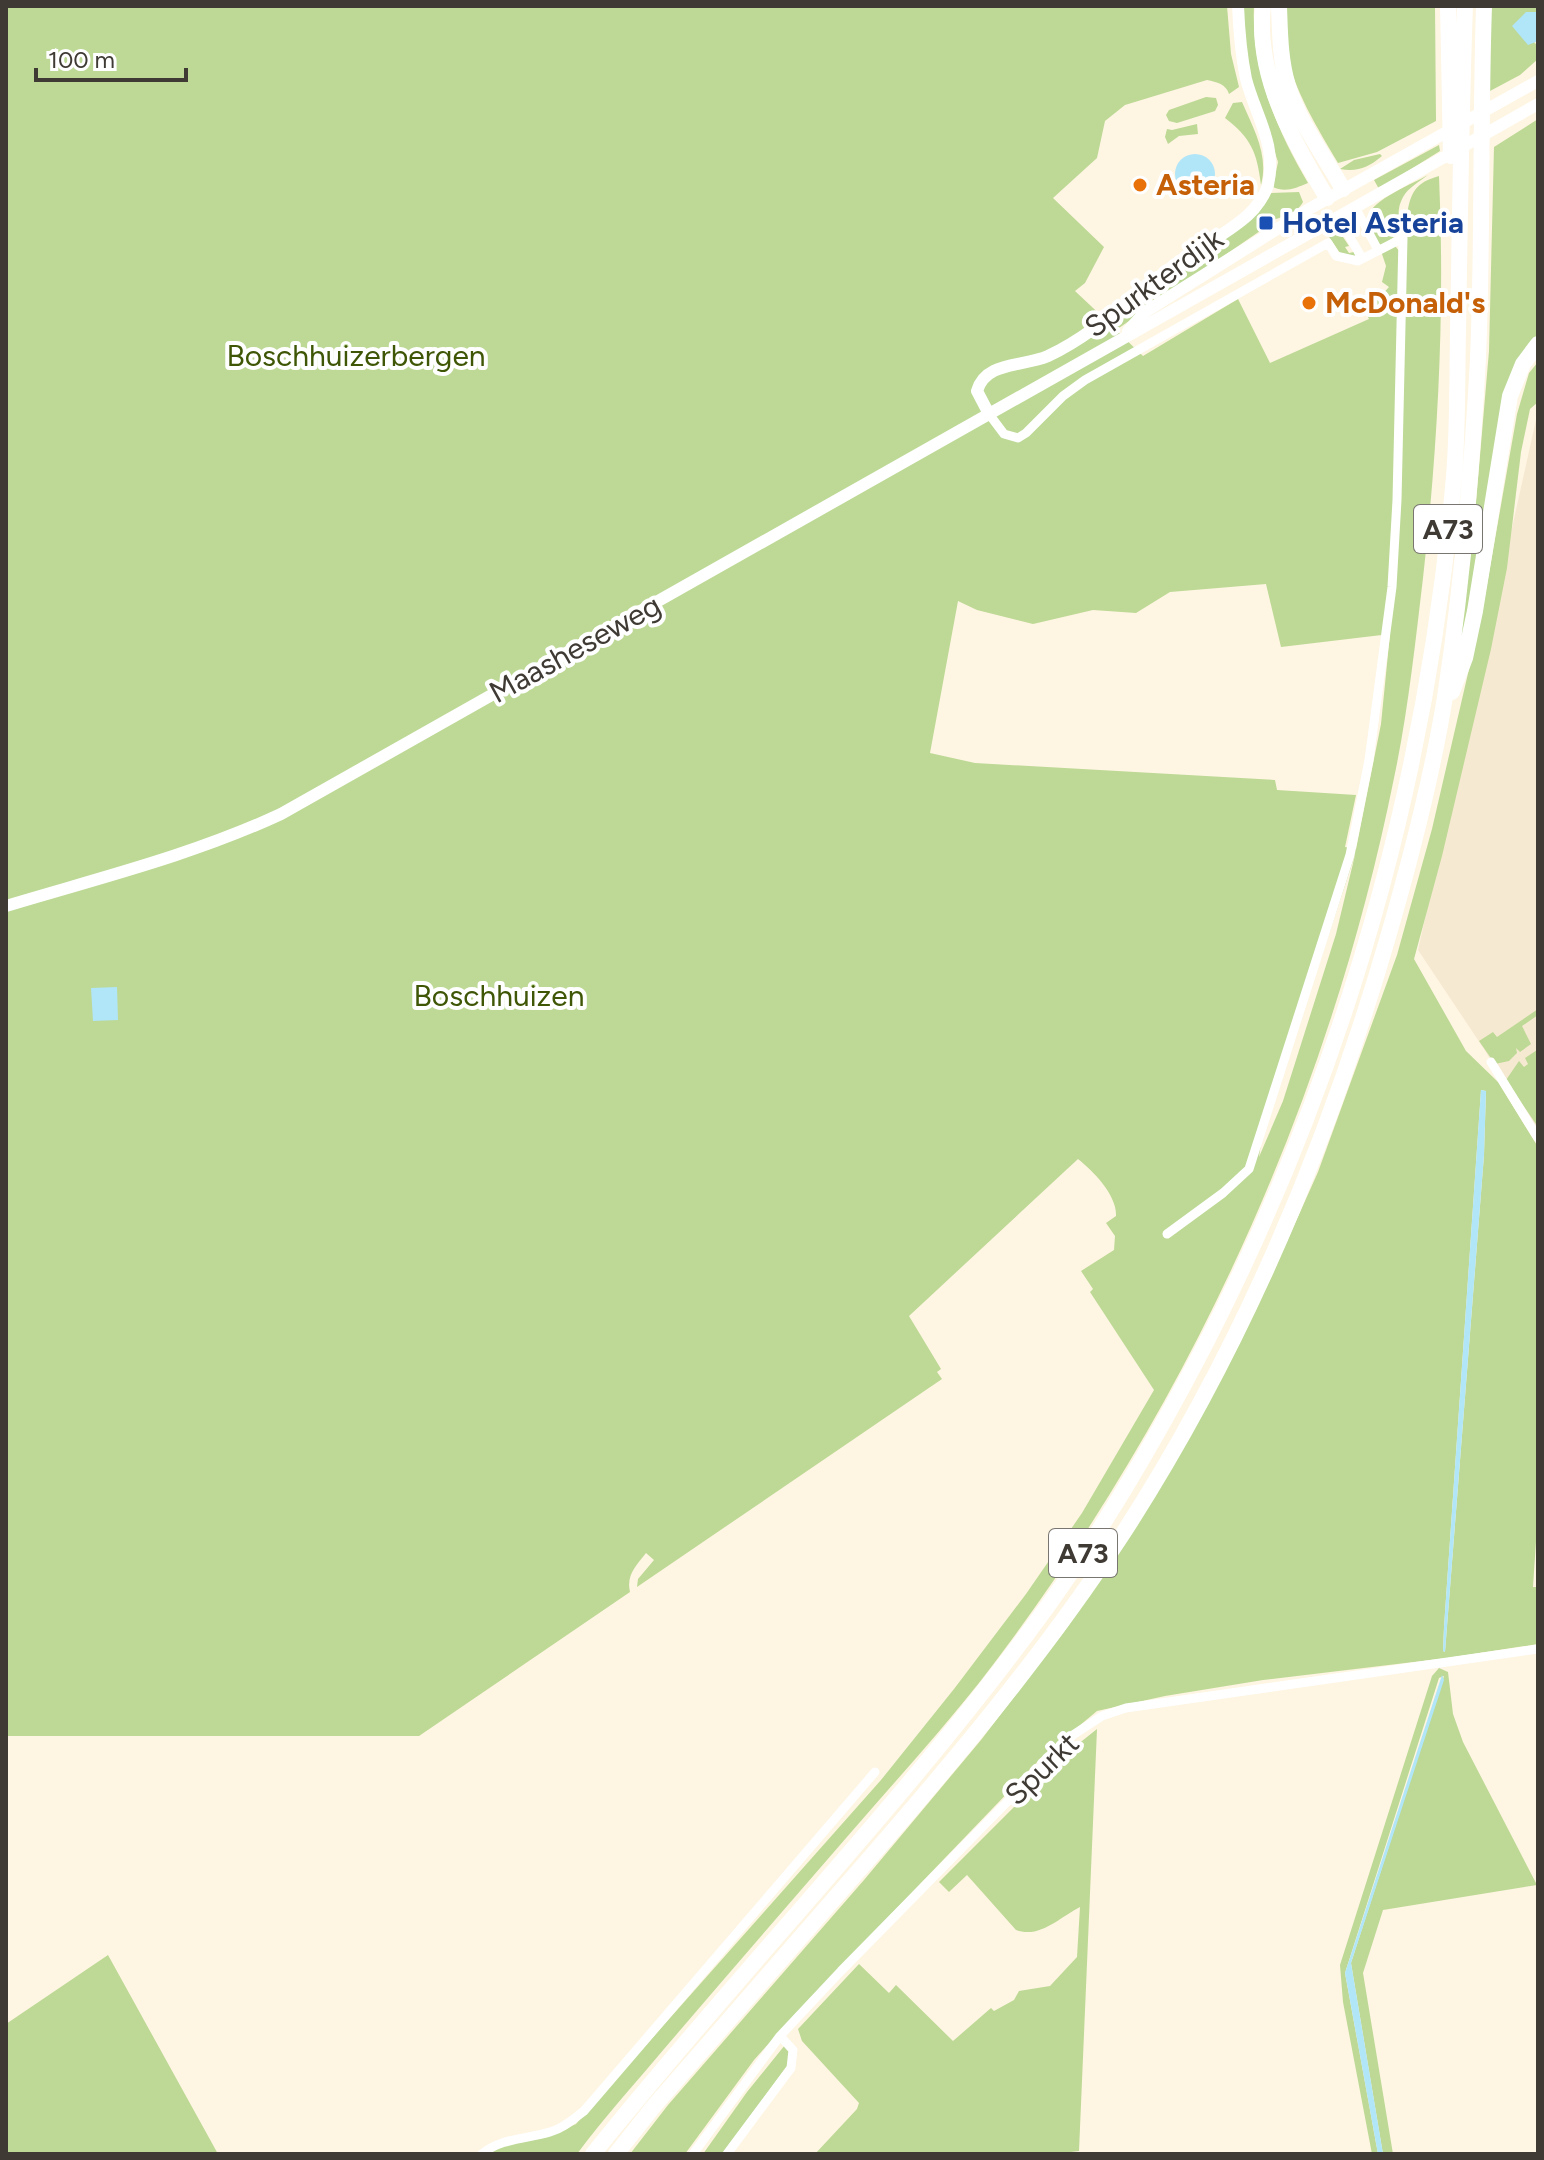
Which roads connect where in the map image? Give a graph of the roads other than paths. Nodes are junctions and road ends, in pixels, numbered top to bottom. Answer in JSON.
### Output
{"nodes":[{"id":1,"x":1238,"y":6,"type":"edge"},
{"id":2,"x":1263,"y":6,"type":"edge"},
{"id":3,"x":1279,"y":6,"type":"edge"},
{"id":4,"x":1448,"y":6,"type":"edge"},
{"id":5,"x":1465,"y":6,"type":"edge"},
{"id":6,"x":1484,"y":6,"type":"edge"},
{"id":7,"x":1538,"y":81,"type":"edge"},
{"id":8,"x":1456,"y":96,"type":"junction"},
{"id":9,"x":1538,"y":104,"type":"edge"},
{"id":10,"x":1343,"y":189,"type":"junction"},
{"id":11,"x":1327,"y":198,"type":"junction"},
{"id":12,"x":1355,"y":207,"type":"junction"},
{"id":13,"x":1338,"y":217,"type":"junction"},
{"id":14,"x":1378,"y":250,"type":"junction"},
{"id":15,"x":1362,"y":258,"type":"junction"},
{"id":16,"x":1120,"y":339,"type":"junction"},
{"id":17,"x":1538,"y":344,"type":"edge"},
{"id":18,"x":989,"y":414,"type":"junction"},
{"id":19,"x":1439,"y":730,"type":"junction"},
{"id":20,"x":6,"y":906,"type":"edge"},
{"id":21,"x":1491,"y":1062,"type":"dead end"},
{"id":22,"x":1538,"y":1138,"type":"edge"},
{"id":23,"x":1167,"y":1234,"type":"dead end"},
{"id":24,"x":1538,"y":1649,"type":"edge"},
{"id":25,"x":875,"y":1772,"type":"dead end"},
{"id":26,"x":780,"y":2036,"type":"junction"},
{"id":27,"x":482,"y":2154,"type":"edge"},
{"id":28,"x":593,"y":2154,"type":"edge"},
{"id":29,"x":616,"y":2154,"type":"edge"},
{"id":30,"x":693,"y":2154,"type":"edge"},
{"id":31,"x":727,"y":2154,"type":"edge"}],
"edges":[{"from":1,"to":18,"type":"main road","name":"Spurkterdijk"},
{"from":2,"to":11,"type":"highway"},
{"from":3,"to":10,"type":"highway"},
{"from":4,"to":8,"type":"highway","number":"A73"},
{"from":5,"to":8,"type":"highway","number":"A73"},
{"from":6,"to":19,"type":"highway","number":"A73"},
{"from":7,"to":10,"type":"main road","name":"Maasheseweg"},
{"from":8,"to":28,"type":"highway","number":"A73"},
{"from":9,"to":12,"type":"main road","name":"Maasheseweg"},
{"from":10,"to":11,"type":"main road","name":"Maasheseweg"},
{"from":10,"to":12,"type":"main road"},
{"from":11,"to":13,"type":"main road"},
{"from":11,"to":16,"type":"main road","name":"Maasheseweg"},
{"from":12,"to":13,"type":"main road","name":"Maasheseweg"},
{"from":12,"to":14,"type":"street"},
{"from":13,"to":15,"type":"street"},
{"from":13,"to":16,"type":"main road","name":"Maasheseweg"},
{"from":14,"to":15,"type":"street"},
{"from":14,"to":23,"type":"street"},
{"from":15,"to":18,"type":"street"},
{"from":16,"to":18,"type":"main road","name":"Maasheseweg"},
{"from":17,"to":19,"type":"highway","number":"A73"},
{"from":18,"to":20,"type":"main road","name":"Maasheseweg"},
{"from":19,"to":29,"type":"highway","number":"A73"},
{"from":21,"to":22,"type":"street"},
{"from":24,"to":26,"type":"street","name":"Spurkt"},
{"from":25,"to":27,"type":"street"},
{"from":26,"to":30,"type":"street","name":"Spurkt"},
{"from":26,"to":31,"type":"street"}]}
